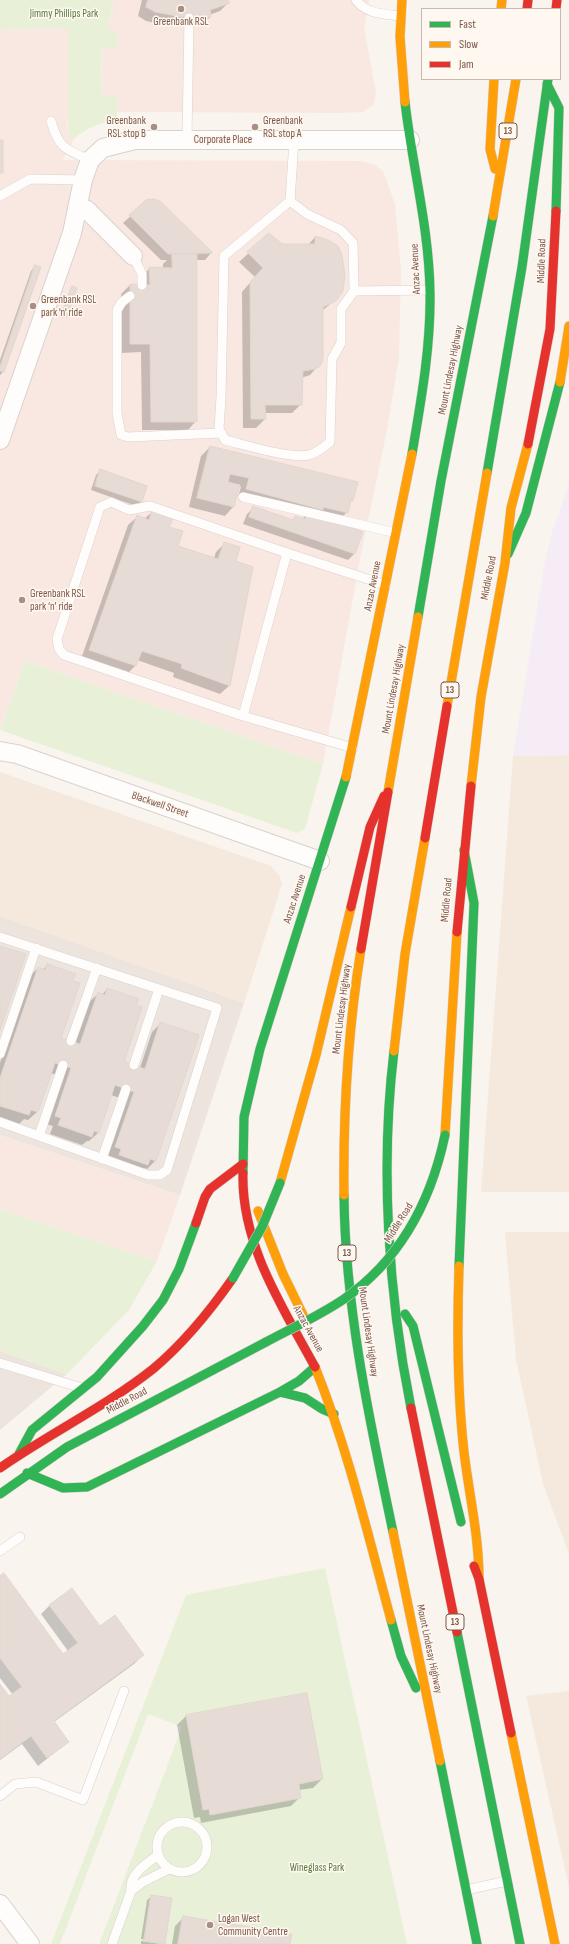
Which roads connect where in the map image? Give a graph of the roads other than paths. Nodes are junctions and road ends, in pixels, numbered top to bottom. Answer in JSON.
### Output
{"nodes":[{"id":1,"x":356,"y":0,"type":"edge"},
{"id":2,"x":402,"y":0,"type":"edge"},
{"id":3,"x":400,"y":16,"type":"junction"},
{"id":4,"x":189,"y":18,"type":"dead end"},
{"id":5,"x":494,"y":80,"type":"edge"},
{"id":6,"x":516,"y":80,"type":"edge"},
{"id":7,"x":547,"y":82,"type":"edge"},
{"id":8,"x":51,"y":122,"type":"dead end"},
{"id":9,"x":187,"y":140,"type":"junction"},
{"id":10,"x":294,"y":140,"type":"junction"},
{"id":11,"x":410,"y":140,"type":"junction"},
{"id":12,"x":90,"y":160,"type":"junction"},
{"id":13,"x":83,"y":180,"type":"junction"},
{"id":14,"x":499,"y":184,"type":"junction"},
{"id":15,"x":0,"y":196,"type":"edge"},
{"id":16,"x":290,"y":201,"type":"junction"},
{"id":17,"x":78,"y":206,"type":"junction"},
{"id":18,"x":133,"y":256,"type":"joint"},
{"id":19,"x":142,"y":284,"type":"dead end"},
{"id":20,"x":430,"y":290,"type":"junction"},
{"id":21,"x":354,"y":291,"type":"junction"},
{"id":22,"x":130,"y":296,"type":"dead end"},
{"id":23,"x":569,"y":326,"type":"edge"},
{"id":24,"x":221,"y":433,"type":"junction"},
{"id":25,"x":0,"y":440,"type":"edge"},
{"id":26,"x":243,"y":497,"type":"dead end"},
{"id":27,"x":396,"y":532,"type":"junction"},
{"id":28,"x":287,"y":553,"type":"junction"},
{"id":29,"x":505,"y":563,"type":"junction"},
{"id":30,"x":386,"y":585,"type":"junction"},
{"id":31,"x":243,"y":716,"type":"junction"},
{"id":32,"x":353,"y":748,"type":"junction"},
{"id":33,"x":0,"y":751,"type":"edge"},
{"id":34,"x":390,"y":782,"type":"junction"},
{"id":35,"x":464,"y":850,"type":"junction"},
{"id":36,"x":320,"y":861,"type":"junction"},
{"id":37,"x":0,"y":937,"type":"edge"},
{"id":38,"x":36,"y":948,"type":"junction"},
{"id":39,"x":97,"y":968,"type":"junction"},
{"id":40,"x":159,"y":989,"type":"junction"},
{"id":41,"x":71,"y":1041,"type":"dead end"},
{"id":42,"x":0,"y":1054,"type":"edge"},
{"id":43,"x":63,"y":1065,"type":"dead end"},
{"id":44,"x":134,"y":1065,"type":"dead end"},
{"id":45,"x":126,"y":1089,"type":"dead end"},
{"id":46,"x":0,"y":1122,"type":"edge"},
{"id":47,"x":39,"y":1136,"type":"junction"},
{"id":48,"x":102,"y":1158,"type":"junction"},
{"id":49,"x":243,"y":1164,"type":"junction"},
{"id":50,"x":395,"y":1298,"type":"junction"},
{"id":51,"x":312,"y":1333,"type":"dead end"},
{"id":52,"x":318,"y":1354,"type":"dead end"},
{"id":53,"x":0,"y":1364,"type":"edge"},
{"id":54,"x":314,"y":1367,"type":"junction"},
{"id":55,"x":84,"y":1388,"type":"junction"},
{"id":56,"x":280,"y":1392,"type":"junction"},
{"id":57,"x":334,"y":1414,"type":"junction"},
{"id":58,"x":19,"y":1454,"type":"junction"},
{"id":59,"x":0,"y":1468,"type":"edge"},
{"id":60,"x":27,"y":1473,"type":"junction"},
{"id":61,"x":0,"y":1494,"type":"edge"},
{"id":62,"x":464,"y":1534,"type":"dead end"},
{"id":63,"x":20,"y":1537,"type":"dead end"},
{"id":64,"x":468,"y":1549,"type":"dead end"},
{"id":65,"x":0,"y":1551,"type":"edge"},
{"id":66,"x":479,"y":1579,"type":"junction"},
{"id":67,"x":124,"y":1691,"type":"dead end"},
{"id":68,"x":431,"y":1720,"type":"junction"},
{"id":69,"x":0,"y":1796,"type":"edge"},
{"id":70,"x":158,"y":1855,"type":"junction"},
{"id":71,"x":170,"y":1869,"type":"junction"},
{"id":72,"x":507,"y":1881,"type":"junction"},
{"id":73,"x":466,"y":1890,"type":"junction"},
{"id":74,"x":131,"y":1891,"type":"junction"},
{"id":75,"x":0,"y":1904,"type":"edge"},
{"id":76,"x":30,"y":1944,"type":"edge"},
{"id":77,"x":112,"y":1944,"type":"edge"},
{"id":78,"x":476,"y":1944,"type":"edge"},
{"id":79,"x":520,"y":1944,"type":"edge"},
{"id":80,"x":555,"y":1944,"type":"edge"}],
"edges":[{"from":1,"to":3,"type":"lane"},
{"from":2,"to":3,"type":"main road","name":"Anzac Avenue"},
{"from":3,"to":11,"type":"main road","name":"Anzac Avenue"},
{"from":4,"to":9,"type":"lane"},
{"from":5,"to":14,"type":"main road"},
{"from":6,"to":14,"type":"main road","name":"Mount Lindesay Highway","number":"13"},
{"from":7,"to":29,"type":"main road","name":"Middle Road"},
{"from":7,"to":50,"type":"main road","number":"13"},
{"from":8,"to":12,"type":"lane"},
{"from":9,"to":10,"type":"street","name":"Corporate Place"},
{"from":9,"to":12,"type":"street","name":"Corporate Place"},
{"from":10,"to":11,"type":"street","name":"Corporate Place"},
{"from":10,"to":16,"type":"lane"},
{"from":11,"to":20,"type":"main road","name":"Anzac Avenue"},
{"from":12,"to":13,"type":"street"},
{"from":13,"to":15,"type":"lane"},
{"from":13,"to":17,"type":"street"},
{"from":14,"to":34,"type":"main road","name":"Mount Lindesay Highway","number":"13"},
{"from":16,"to":21,"type":"lane"},
{"from":16,"to":24,"type":"lane"},
{"from":17,"to":18,"type":"street"},
{"from":17,"to":25,"type":"street"},
{"from":18,"to":19,"type":"lane"},
{"from":20,"to":21,"type":"lane"},
{"from":20,"to":27,"type":"main road","name":"Anzac Avenue"},
{"from":21,"to":24,"type":"lane"},
{"from":22,"to":24,"type":"lane"},
{"from":23,"to":29,"type":"main road"},
{"from":26,"to":27,"type":"lane"},
{"from":27,"to":30,"type":"main road","name":"Anzac Avenue"},
{"from":28,"to":30,"type":"lane"},
{"from":28,"to":31,"type":"lane"},
{"from":28,"to":31,"type":"lane"},
{"from":29,"to":35,"type":"main road","name":"Middle Road"},
{"from":30,"to":32,"type":"main road","name":"Anzac Avenue"},
{"from":31,"to":32,"type":"lane"},
{"from":32,"to":36,"type":"main road","name":"Anzac Avenue"},
{"from":33,"to":36,"type":"street","name":"Blackwell Street"},
{"from":34,"to":58,"type":"main road","name":"Middle Road","bridge":true},
{"from":34,"to":68,"type":"main road","name":"Mount Lindesay Highway","number":"13"},
{"from":35,"to":60,"type":"main road","name":"Middle Road","bridge":true},
{"from":35,"to":66,"type":"main road"},
{"from":36,"to":49,"type":"main road","name":"Anzac Avenue"},
{"from":37,"to":38,"type":"lane"},
{"from":38,"to":39,"type":"lane"},
{"from":38,"to":42,"type":"lane"},
{"from":39,"to":40,"type":"lane"},
{"from":39,"to":41,"type":"lane"},
{"from":40,"to":44,"type":"lane"},
{"from":40,"to":48,"type":"lane"},
{"from":43,"to":47,"type":"lane"},
{"from":45,"to":48,"type":"lane"},
{"from":46,"to":47,"type":"lane"},
{"from":47,"to":48,"type":"lane"},
{"from":49,"to":51,"type":"main road","name":"Anzac Avenue"},
{"from":49,"to":54,"type":"main road","name":"Anzac Avenue"},
{"from":49,"to":55,"type":"main road"},
{"from":50,"to":62,"type":"main road"},
{"from":50,"to":72,"type":"main road","number":"13"},
{"from":52,"to":54,"type":"main road","name":"Anzac Avenue"},
{"from":53,"to":55,"type":"lane"},
{"from":54,"to":56,"type":"main road"},
{"from":54,"to":57,"type":"main road"},
{"from":55,"to":58,"type":"main road"},
{"from":56,"to":57,"type":"main road"},
{"from":56,"to":60,"type":"main road"},
{"from":57,"to":68,"type":"main road"},
{"from":58,"to":59,"type":"main road","name":"Middle Road"},
{"from":60,"to":61,"type":"main road","name":"Middle Road"},
{"from":63,"to":65,"type":"lane"},
{"from":64,"to":66,"type":"main road"},
{"from":66,"to":80,"type":"main road"},
{"from":67,"to":69,"type":"lane"},
{"from":68,"to":73,"type":"main road","name":"Mount Lindesay Highway","number":"13"},
{"from":70,"to":71,"type":"lane"},
{"from":70,"to":71,"type":"lane"},
{"from":70,"to":74,"type":"lane"},
{"from":71,"to":74,"type":"lane"},
{"from":72,"to":73,"type":"lane"},
{"from":72,"to":79,"type":"main road","number":"13"},
{"from":73,"to":78,"type":"main road","name":"Mount Lindesay Highway","number":"13"},
{"from":74,"to":77,"type":"lane"},
{"from":75,"to":76,"type":"street"}]}
